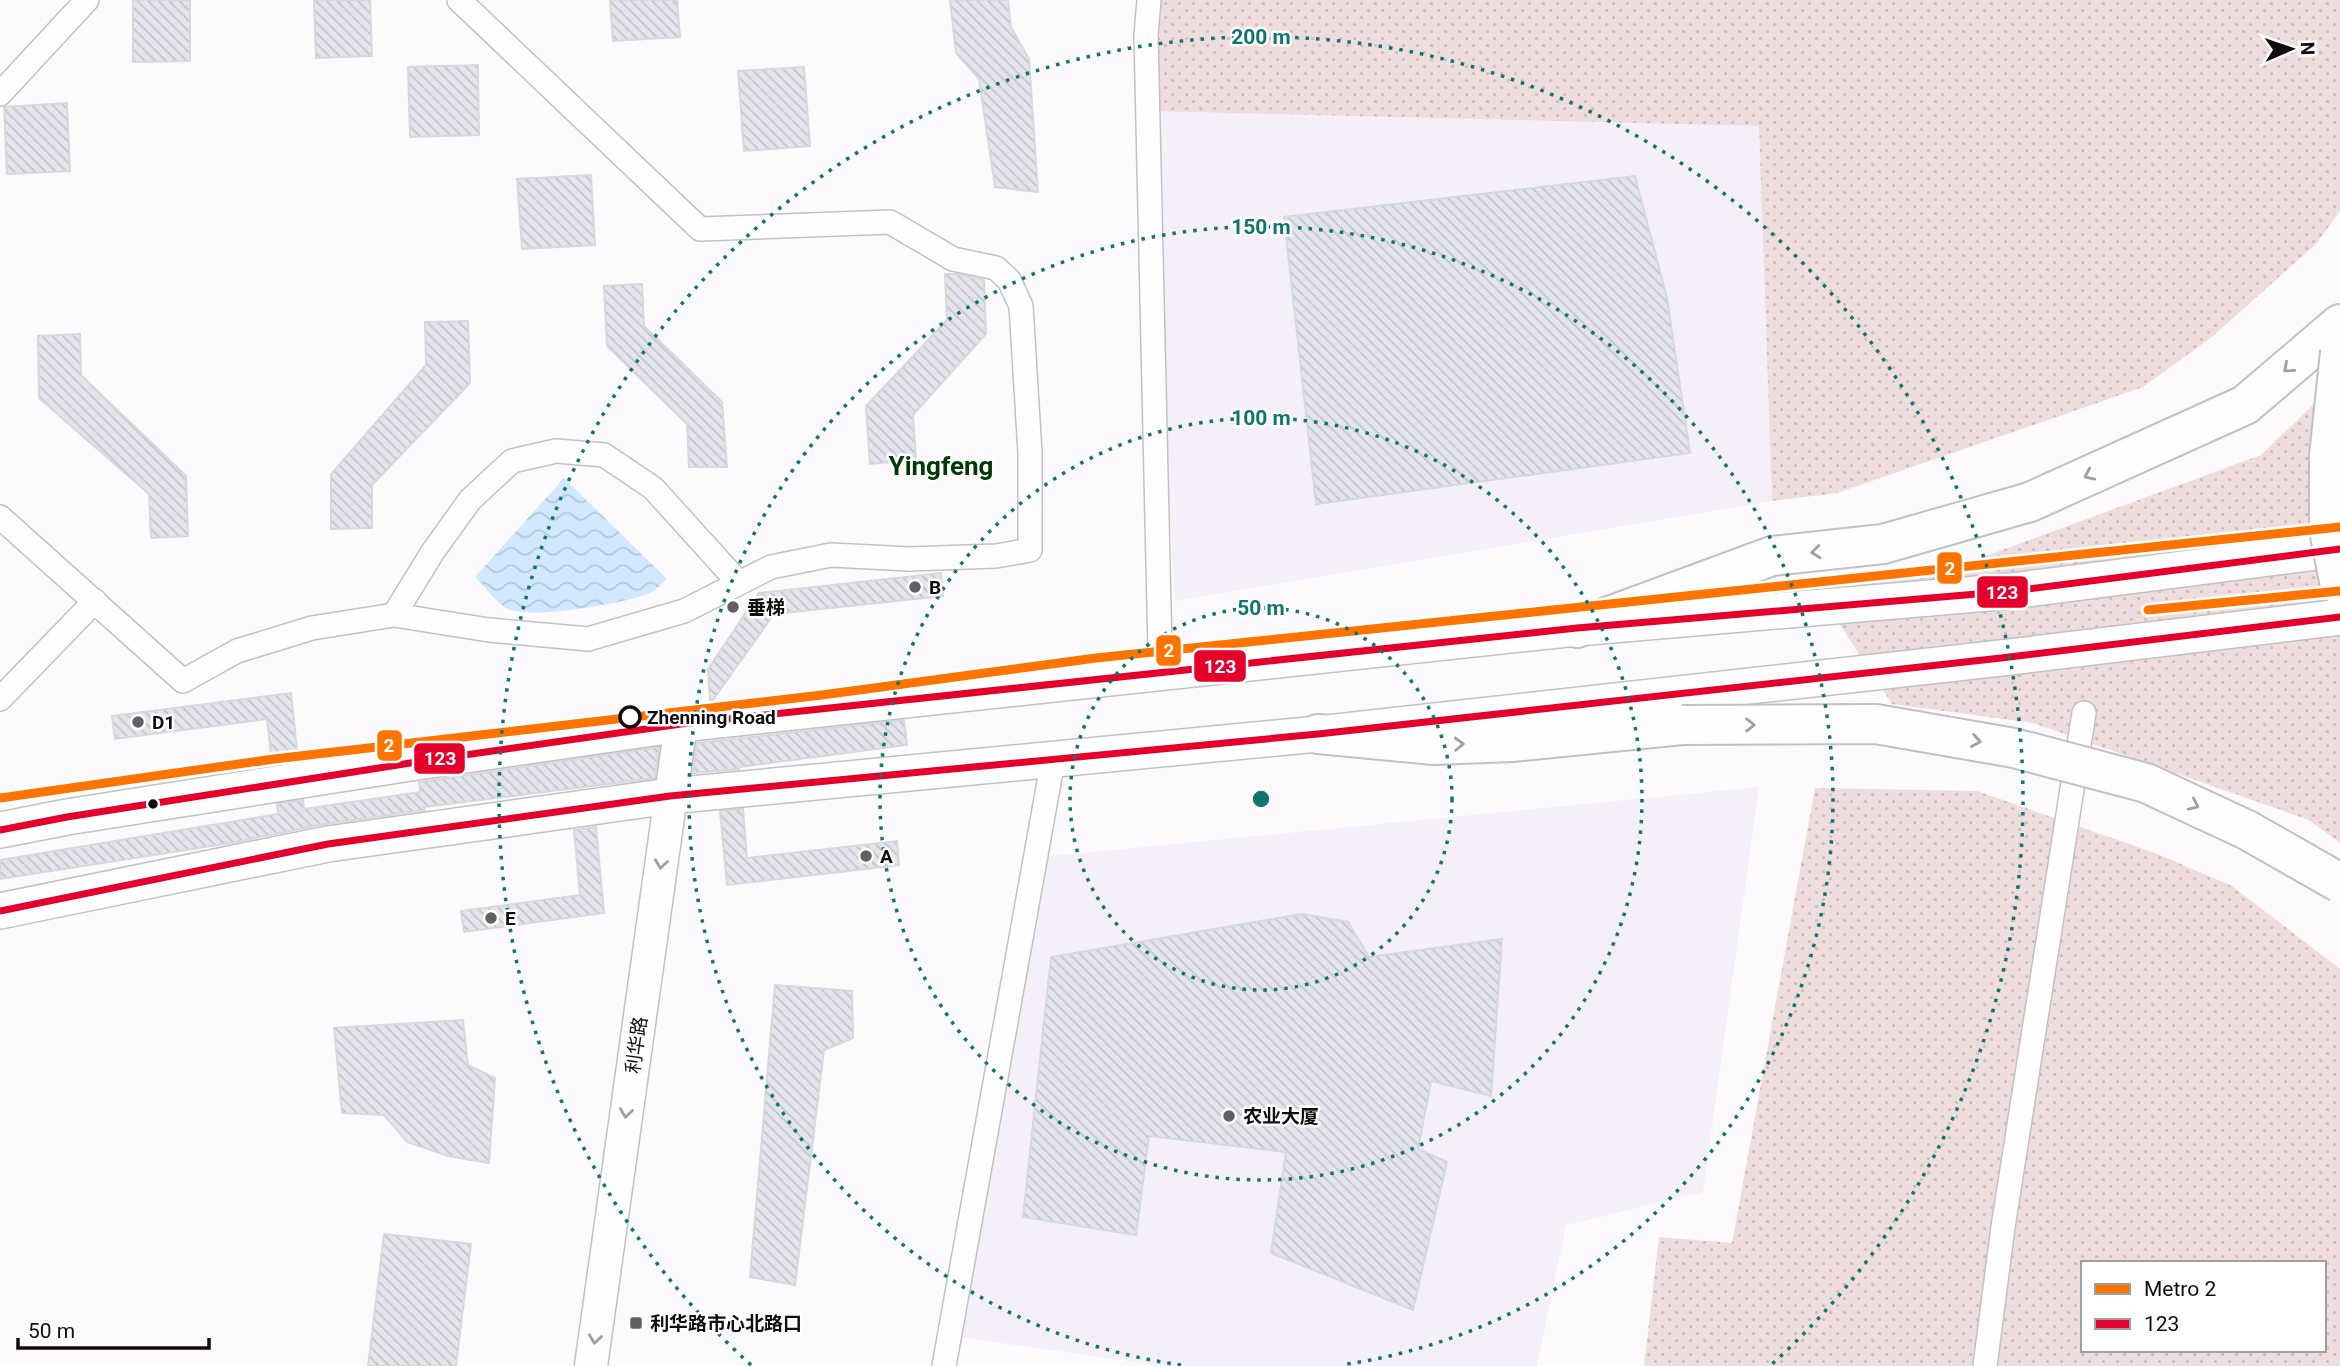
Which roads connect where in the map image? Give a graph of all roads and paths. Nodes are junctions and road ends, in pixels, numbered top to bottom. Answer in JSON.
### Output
{"nodes":[{"id":1,"x":87,"y":0,"type":"edge"},
{"id":2,"x":459,"y":0,"type":"edge"},
{"id":3,"x":1149,"y":0,"type":"edge"},
{"id":4,"x":0,"y":94,"type":"edge"},
{"id":5,"x":2340,"y":324,"type":"edge"},
{"id":6,"x":2340,"y":352,"type":"edge"},
{"id":7,"x":0,"y":516,"type":"edge"},
{"id":8,"x":2340,"y":549,"type":"edge"},
{"id":9,"x":739,"y":583,"type":"junction"},
{"id":10,"x":2340,"y":586,"type":"edge"},
{"id":11,"x":95,"y":601,"type":"junction"},
{"id":12,"x":394,"y":615,"type":"junction"},
{"id":13,"x":2340,"y":617,"type":"edge"},
{"id":14,"x":1577,"y":628,"type":"junction"},
{"id":15,"x":1160,"y":651,"type":"dead end"},
{"id":16,"x":0,"y":699,"type":"edge"},
{"id":17,"x":2084,"y":713,"type":"dead end"},
{"id":18,"x":691,"y":723,"type":"junction"},
{"id":19,"x":1318,"y":734,"type":"junction"},
{"id":20,"x":1053,"y":760,"type":"junction"},
{"id":21,"x":681,"y":795,"type":"junction"},
{"id":22,"x":0,"y":830,"type":"edge"},
{"id":23,"x":2340,"y":883,"type":"edge"},
{"id":24,"x":0,"y":911,"type":"edge"},
{"id":25,"x":591,"y":1366,"type":"edge"},
{"id":26,"x":613,"y":1366,"type":"edge"},
{"id":27,"x":944,"y":1366,"type":"edge"},
{"id":28,"x":1985,"y":1366,"type":"edge"}],
"edges":[{"from":1,"to":4,"type":"street"},
{"from":2,"to":9,"type":"street"},
{"from":3,"to":15,"type":"street"},
{"from":5,"to":14,"type":"highway","one_way":true},
{"from":6,"to":10,"type":"highway","bridge":true},
{"from":7,"to":11,"type":"street"},
{"from":8,"to":14,"type":"main road"},
{"from":9,"to":12,"type":"street"},
{"from":9,"to":12,"type":"street"},
{"from":11,"to":12,"type":"street"},
{"from":11,"to":16,"type":"street"},
{"from":13,"to":19,"type":"main road"},
{"from":14,"to":18,"type":"main road"},
{"from":17,"to":28,"type":"street"},
{"from":18,"to":21,"type":"main road","name":"利华路"},
{"from":18,"to":22,"type":"main road"},
{"from":19,"to":20,"type":"main road"},
{"from":19,"to":23,"type":"highway","one_way":true,"bridge":true},
{"from":20,"to":21,"type":"main road"},
{"from":20,"to":27,"type":"street"},
{"from":21,"to":24,"type":"main road"},
{"from":21,"to":25,"type":"main road","name":"利华路","one_way":true},
{"from":21,"to":26,"type":"main road","name":"利华路"}]}
